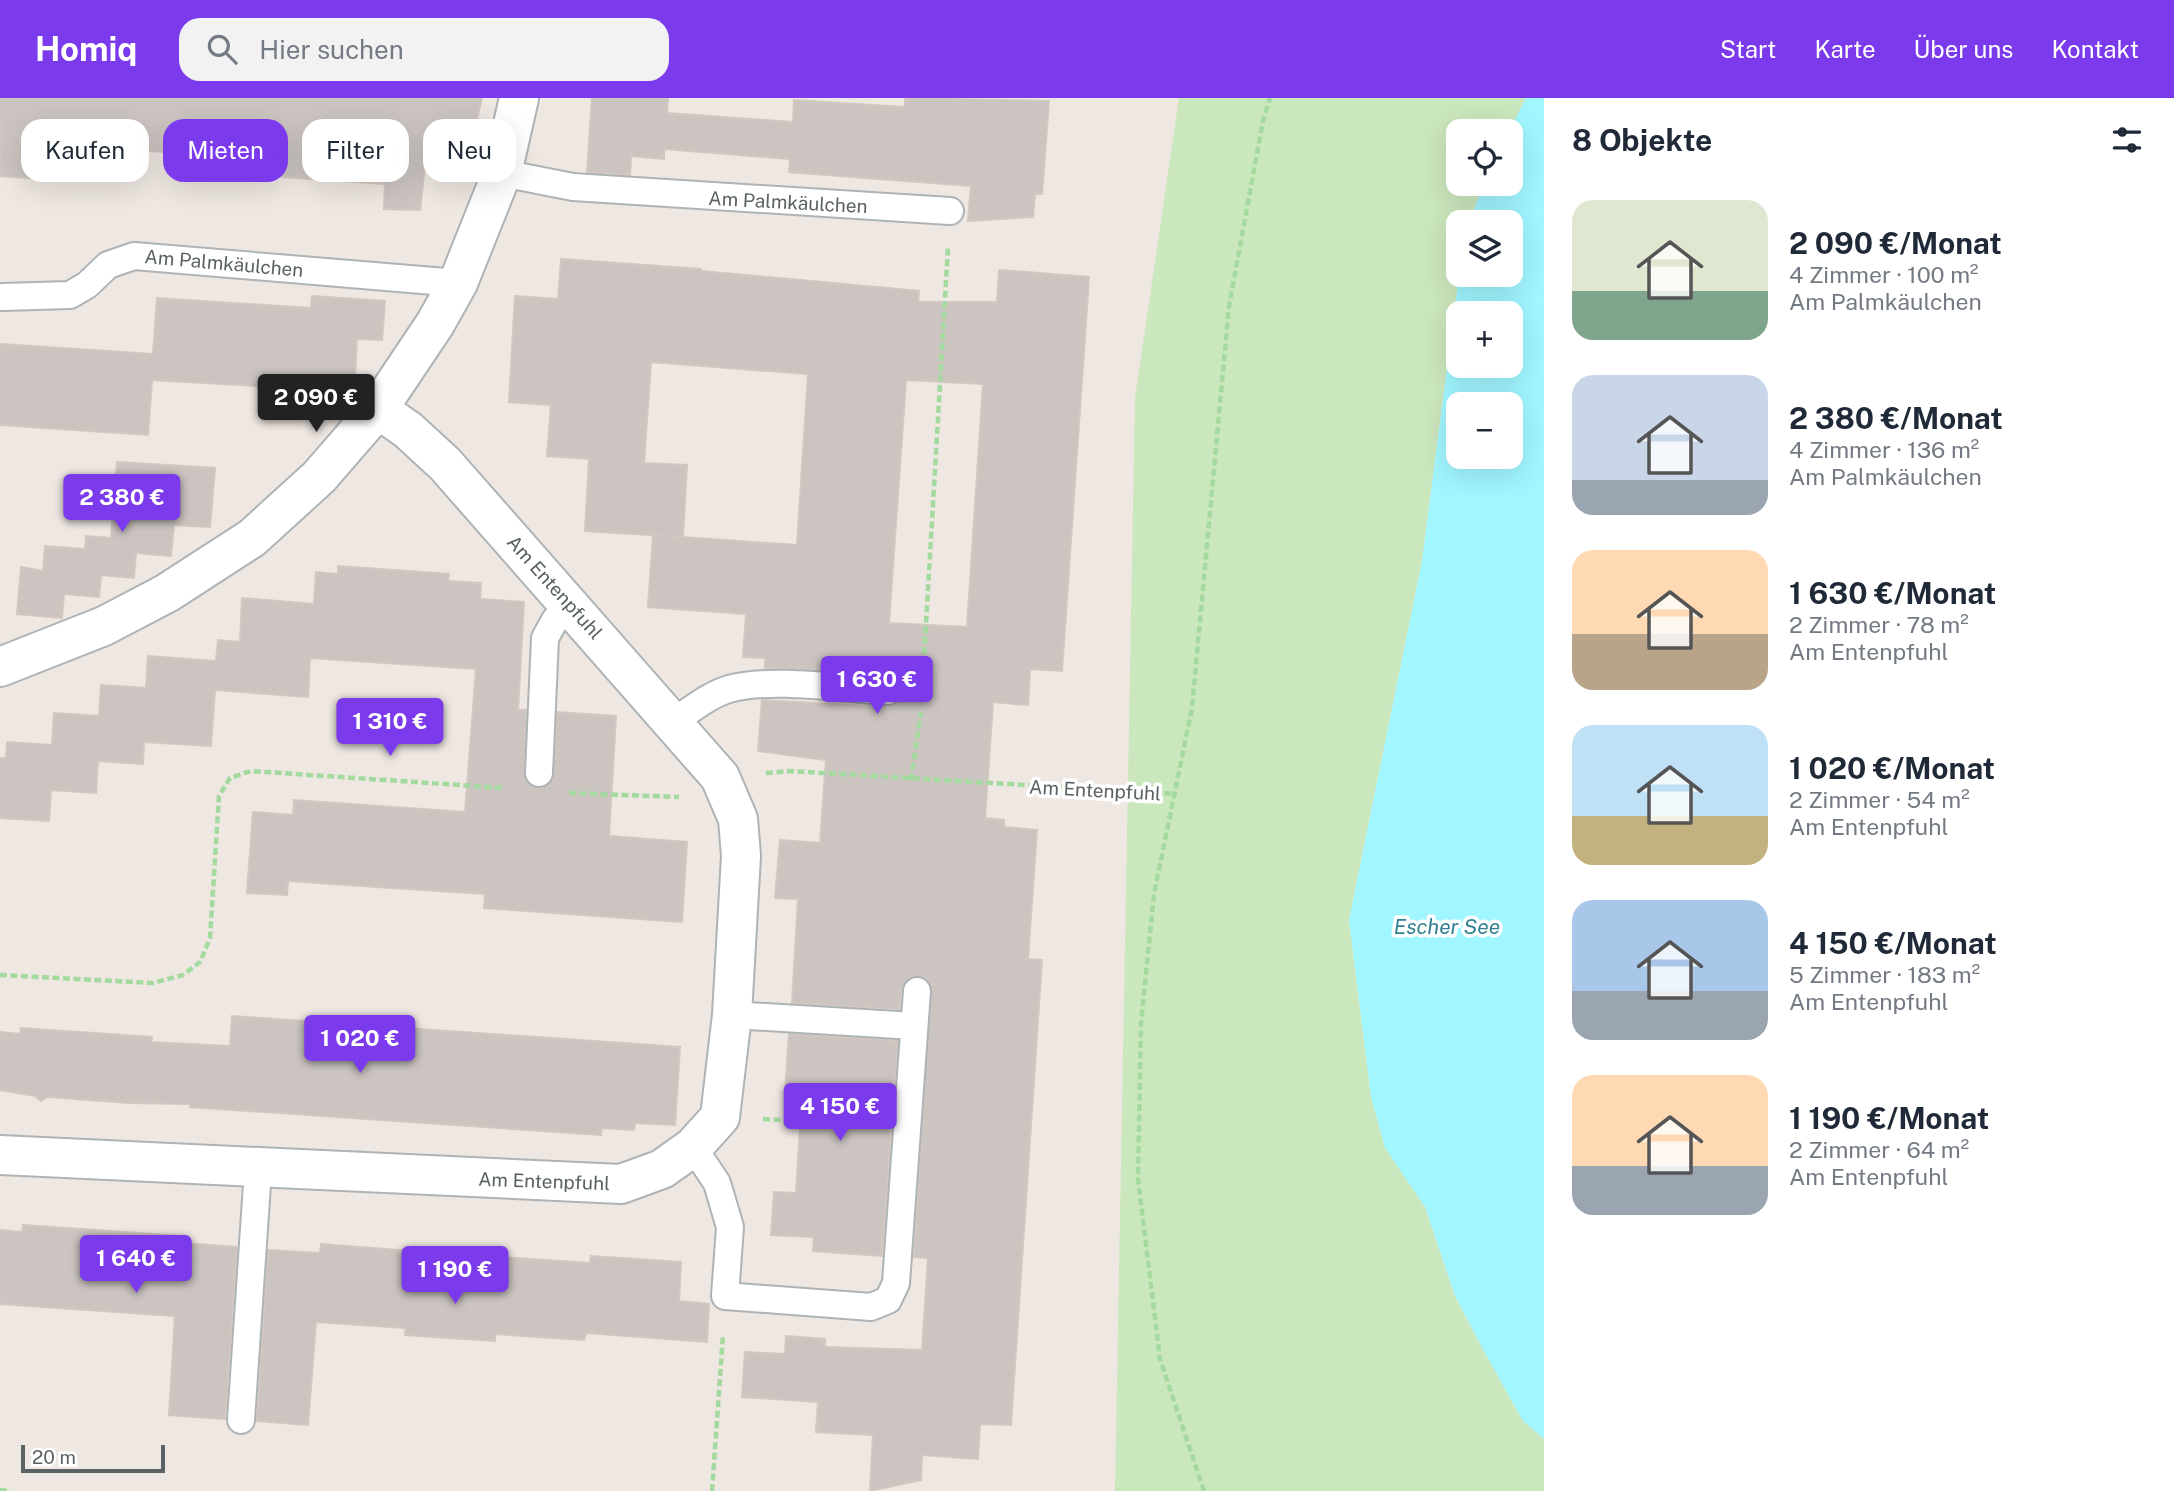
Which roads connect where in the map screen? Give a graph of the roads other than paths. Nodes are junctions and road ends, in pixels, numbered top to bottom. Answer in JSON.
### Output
{"nodes":[{"id":1,"x":519,"y":98,"type":"edge"},
{"id":2,"x":514,"y":119,"type":"edge"},
{"id":3,"x":516,"y":176,"type":"edge"},
{"id":4,"x":498,"y":182,"type":"edge"},
{"id":5,"x":950,"y":211,"type":"road end"},
{"id":6,"x":458,"y":283,"type":"junction"},
{"id":7,"x":3,"y":297,"type":"dead end"},
{"id":8,"x":377,"y":408,"type":"junction"},
{"id":9,"x":570,"y":603,"type":"junction"},
{"id":10,"x":0,"y":667,"type":"edge"},
{"id":11,"x":888,"y":691,"type":"dead end"},
{"id":12,"x":673,"y":722,"type":"junction"},
{"id":13,"x":539,"y":773,"type":"dead end"},
{"id":14,"x":917,"y":991,"type":"dead end"},
{"id":15,"x":732,"y":1015,"type":"junction"},
{"id":16,"x":914,"y":1026,"type":"junction"},
{"id":17,"x":693,"y":1147,"type":"junction"},
{"id":18,"x":0,"y":1155,"type":"edge"},
{"id":19,"x":258,"y":1170,"type":"junction"},
{"id":20,"x":241,"y":1420,"type":"dead end"}],
"edges":[{"from":1,"to":2,"type":"street"},
{"from":3,"to":5,"type":"lane","name":"Am Palmkäulchen"},
{"from":4,"to":6,"type":"street"},
{"from":6,"to":7,"type":"lane","name":"Am Palmkäulchen"},
{"from":6,"to":8,"type":"street"},
{"from":8,"to":9,"type":"street","name":"Am Entenpfuhl"},
{"from":8,"to":10,"type":"street"},
{"from":9,"to":12,"type":"street","name":"Am Entenpfuhl"},
{"from":9,"to":13,"type":"lane"},
{"from":11,"to":12,"type":"lane"},
{"from":12,"to":15,"type":"street","name":"Am Entenpfuhl"},
{"from":14,"to":16,"type":"lane"},
{"from":15,"to":16,"type":"lane"},
{"from":15,"to":17,"type":"street","name":"Am Entenpfuhl"},
{"from":16,"to":17,"type":"lane"},
{"from":17,"to":19,"type":"street","name":"Am Entenpfuhl"},
{"from":18,"to":19,"type":"street","name":"Am Entenpfuhl"},
{"from":19,"to":20,"type":"lane"}]}
